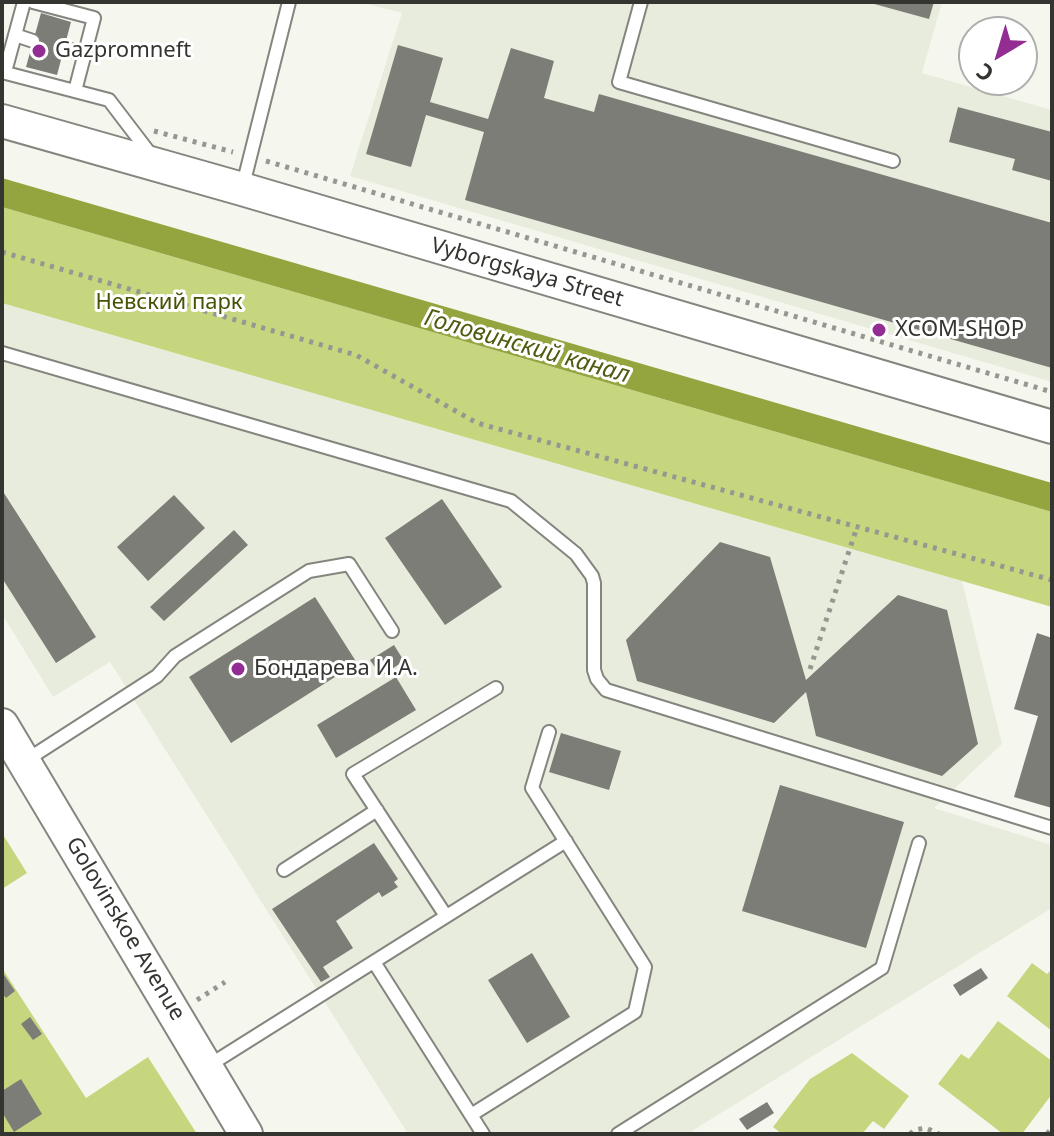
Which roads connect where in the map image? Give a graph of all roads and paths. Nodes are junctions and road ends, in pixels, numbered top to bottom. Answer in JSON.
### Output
{"nodes":[{"id":1,"x":24,"y":2,"type":"edge"},
{"id":2,"x":33,"y":2,"type":"edge"},
{"id":3,"x":289,"y":2,"type":"edge"},
{"id":4,"x":641,"y":2,"type":"edge"},
{"id":5,"x":15,"y":35,"type":"junction"},
{"id":6,"x":33,"y":41,"type":"dead end"},
{"id":7,"x":64,"y":48,"type":"dead end"},
{"id":8,"x":84,"y":54,"type":"junction"},
{"id":9,"x":3,"y":72,"type":"edge"},
{"id":10,"x":75,"y":91,"type":"junction"},
{"id":11,"x":2,"y":121,"type":"edge"},
{"id":12,"x":252,"y":157,"type":"junction"},
{"id":13,"x":893,"y":161,"type":"dead end"},
{"id":14,"x":158,"y":164,"type":"junction"},
{"id":15,"x":242,"y":189,"type":"junction"},
{"id":16,"x":2,"y":252,"type":"edge"},
{"id":17,"x":2,"y":353,"type":"edge"},
{"id":18,"x":1052,"y":392,"type":"edge"},
{"id":19,"x":1052,"y":427,"type":"edge"},
{"id":20,"x":857,"y":527,"type":"junction"},
{"id":21,"x":1052,"y":580,"type":"edge"},
{"id":22,"x":392,"y":631,"type":"dead end"},
{"id":23,"x":810,"y":669,"type":"dead end"},
{"id":24,"x":496,"y":688,"type":"dead end"},
{"id":25,"x":2,"y":725,"type":"edge"},
{"id":26,"x":549,"y":732,"type":"dead end"},
{"id":27,"x":25,"y":761,"type":"junction"},
{"id":28,"x":377,"y":810,"type":"junction"},
{"id":29,"x":1052,"y":828,"type":"edge"},
{"id":30,"x":566,"y":841,"type":"junction"},
{"id":31,"x":919,"y":843,"type":"dead end"},
{"id":32,"x":284,"y":870,"type":"dead end"},
{"id":33,"x":446,"y":916,"type":"junction"},
{"id":34,"x":374,"y":962,"type":"junction"},
{"id":35,"x":206,"y":1068,"type":"junction"},
{"id":36,"x":471,"y":1115,"type":"junction"},
{"id":37,"x":1052,"y":1128,"type":"edge"},
{"id":38,"x":246,"y":1134,"type":"edge"},
{"id":39,"x":483,"y":1134,"type":"edge"},
{"id":40,"x":618,"y":1134,"type":"edge"},
{"id":41,"x":910,"y":1134,"type":"edge"},
{"id":42,"x":939,"y":1134,"type":"edge"},
{"id":43,"x":1047,"y":1134,"type":"edge"}],
"edges":[{"from":1,"to":5,"type":"lane"},
{"from":2,"to":8,"type":"lane"},
{"from":3,"to":12,"type":"lane"},
{"from":4,"to":13,"type":"lane"},
{"from":5,"to":6,"type":"lane"},
{"from":5,"to":9,"type":"lane"},
{"from":7,"to":8,"type":"lane"},
{"from":8,"to":10,"type":"lane"},
{"from":9,"to":10,"type":"lane"},
{"from":10,"to":14,"type":"lane"},
{"from":11,"to":14,"type":"street","name":"Vyborgskaya Street"},
{"from":12,"to":15,"type":"lane"},
{"from":12,"to":18,"type":"path"},
{"from":14,"to":15,"type":"street","name":"Vyborgskaya Street"},
{"from":15,"to":19,"type":"street","name":"Vyborgskaya Street"},
{"from":16,"to":20,"type":"path"},
{"from":17,"to":29,"type":"lane"},
{"from":20,"to":21,"type":"path"},
{"from":20,"to":23,"type":"path"},
{"from":22,"to":27,"type":"lane"},
{"from":24,"to":28,"type":"lane"},
{"from":25,"to":27,"type":"street","name":"Golovinskoe Avenue"},
{"from":26,"to":30,"type":"lane"},
{"from":27,"to":35,"type":"street","name":"Golovinskoe Avenue"},
{"from":28,"to":32,"type":"lane"},
{"from":28,"to":33,"type":"lane"},
{"from":30,"to":33,"type":"lane"},
{"from":30,"to":36,"type":"lane"},
{"from":31,"to":40,"type":"lane"},
{"from":33,"to":34,"type":"lane"},
{"from":34,"to":35,"type":"lane"},
{"from":34,"to":36,"type":"lane"},
{"from":35,"to":38,"type":"street","name":"Golovinskoe Avenue"},
{"from":36,"to":39,"type":"lane"},
{"from":37,"to":43,"type":"path"},
{"from":41,"to":42,"type":"path"}]}
